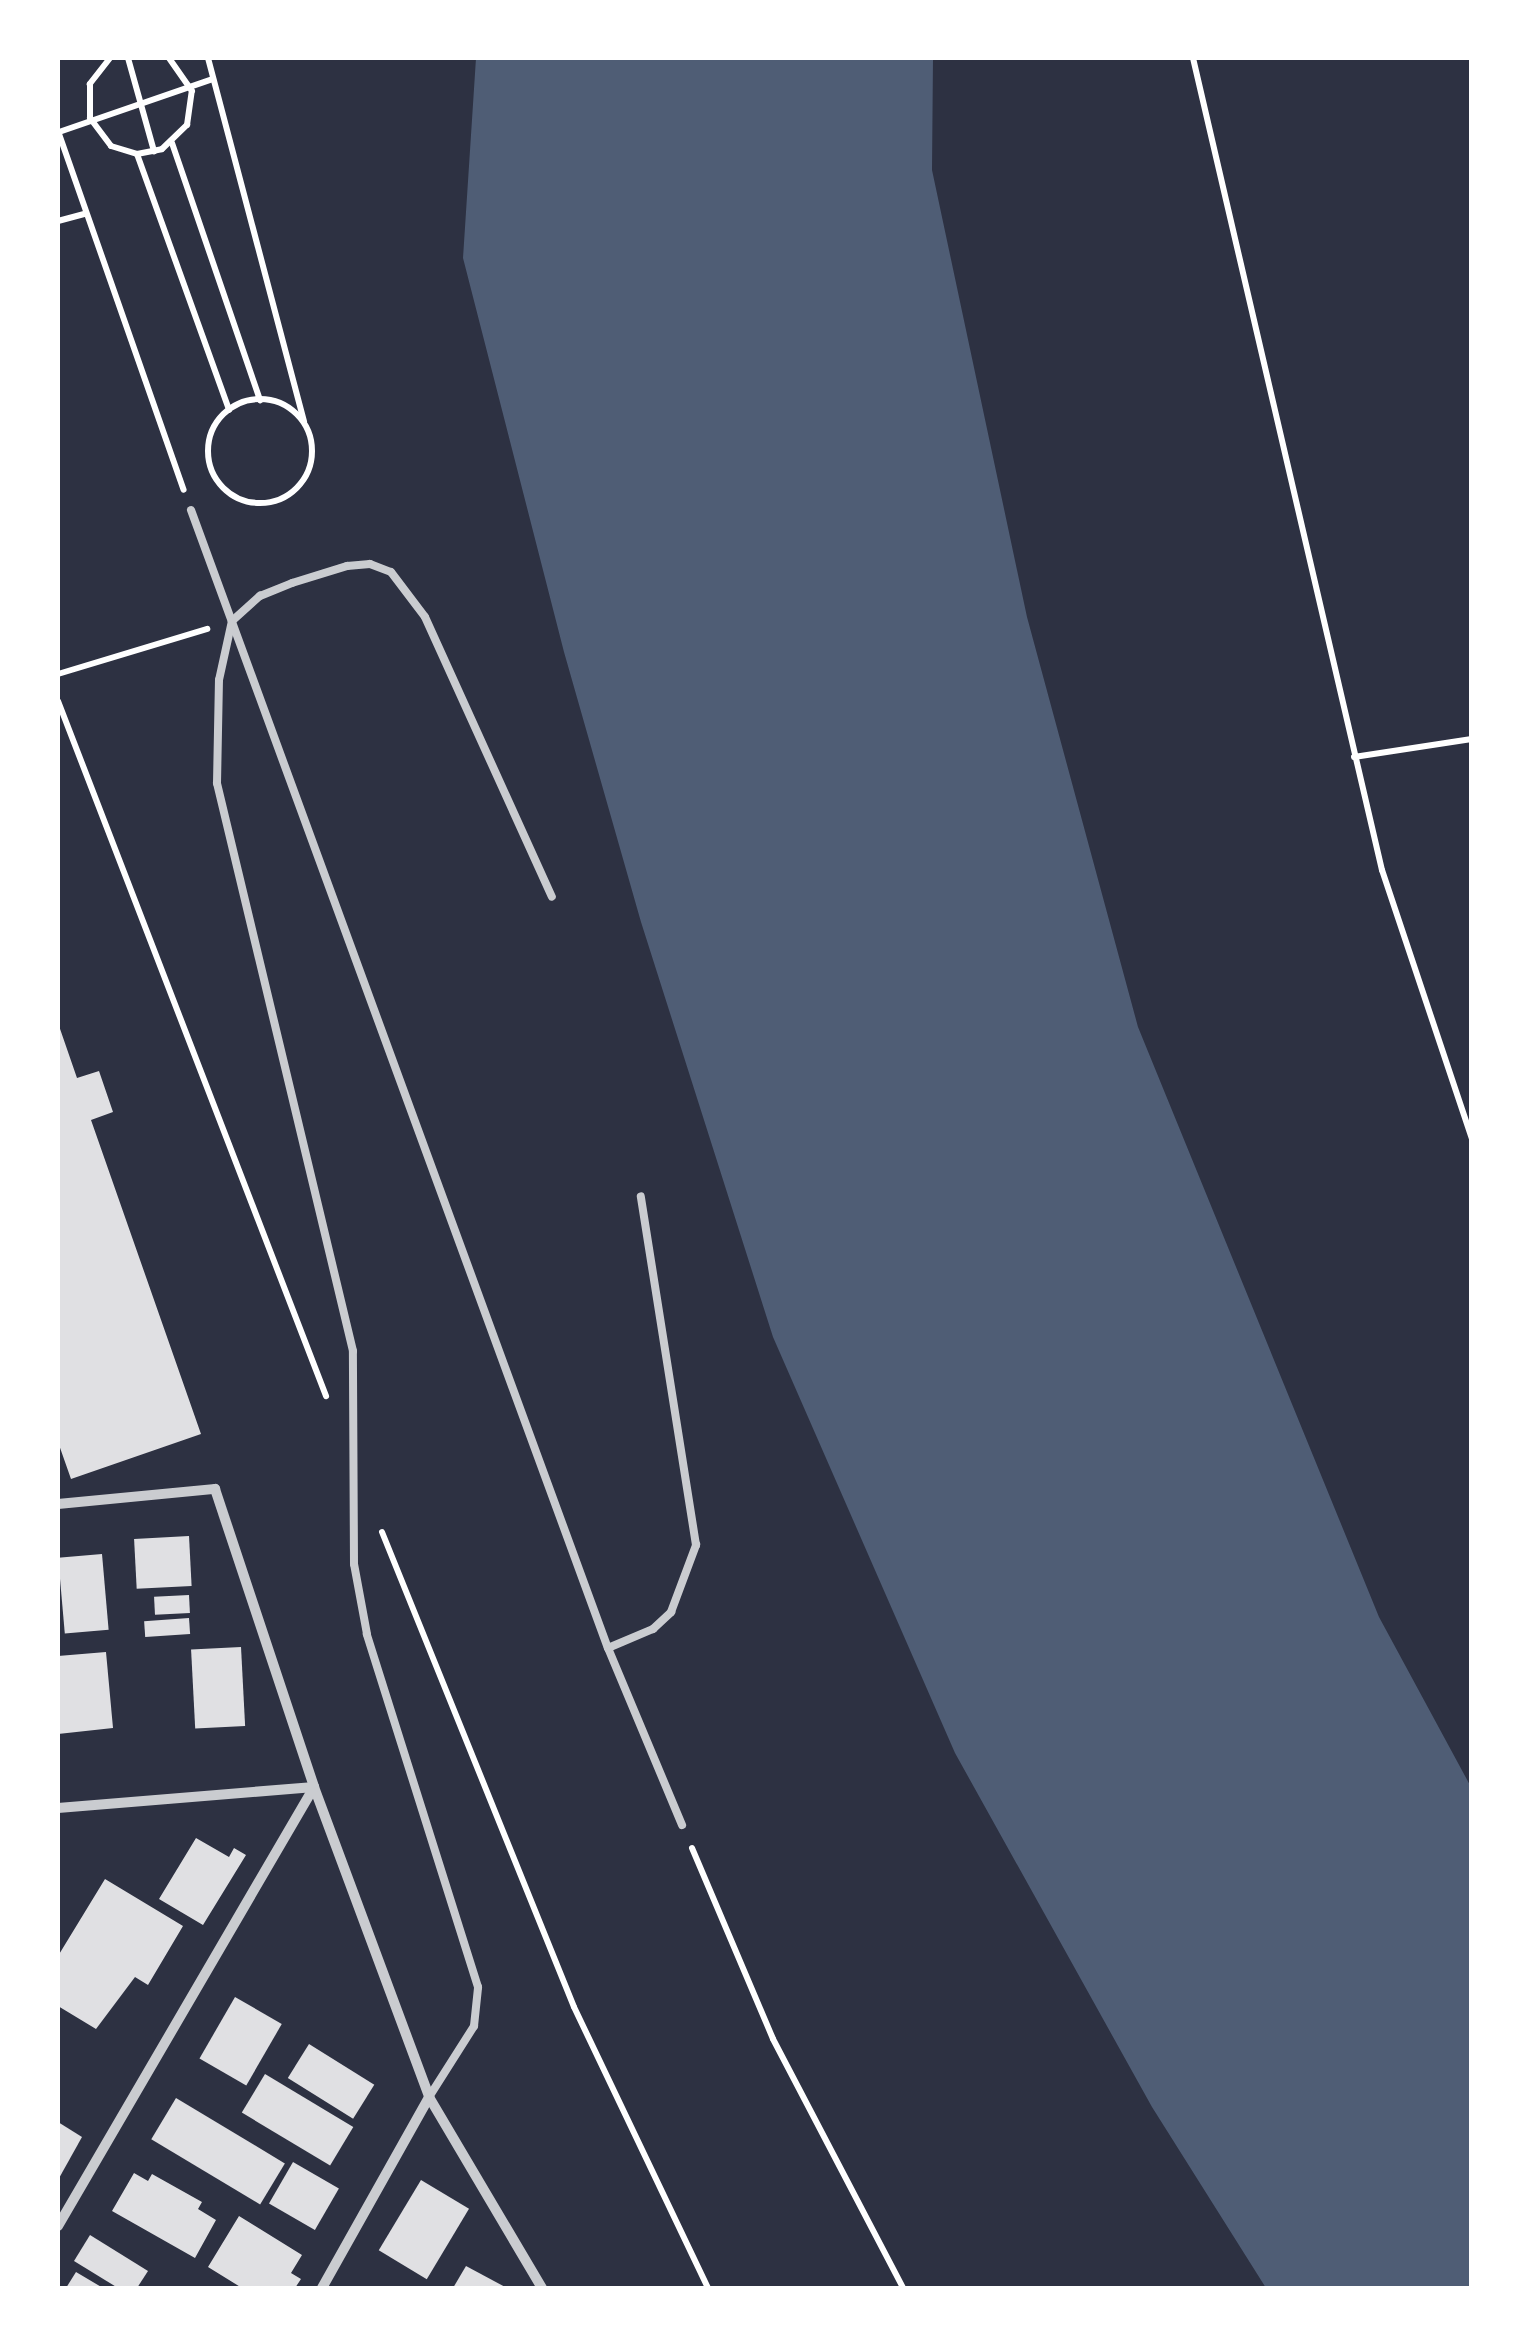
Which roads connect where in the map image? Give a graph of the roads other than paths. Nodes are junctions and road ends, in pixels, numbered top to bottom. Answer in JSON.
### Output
{"nodes":[{"id":1,"x":191,"y":510,"type":"road end"},
{"id":2,"x":232,"y":621,"type":"junction"},
{"id":3,"x":552,"y":897,"type":"dead end"},
{"id":4,"x":641,"y":1196,"type":"dead end"},
{"id":5,"x":58,"y":1504,"type":"edge"},
{"id":6,"x":608,"y":1648,"type":"junction"},
{"id":7,"x":314,"y":1786,"type":"junction"},
{"id":8,"x":58,"y":1808,"type":"edge"},
{"id":9,"x":682,"y":1826,"type":"road end"},
{"id":10,"x":429,"y":2097,"type":"junction"},
{"id":11,"x":58,"y":2226,"type":"edge"},
{"id":12,"x":322,"y":2288,"type":"edge"},
{"id":13,"x":542,"y":2288,"type":"edge"}],
"edges":[{"from":1,"to":2,"type":"lane"},
{"from":2,"to":3,"type":"lane"},
{"from":2,"to":6,"type":"lane"},
{"from":2,"to":10,"type":"lane"},
{"from":4,"to":6,"type":"lane"},
{"from":5,"to":7,"type":"street"},
{"from":6,"to":9,"type":"lane"},
{"from":7,"to":8,"type":"street"},
{"from":7,"to":10,"type":"street"},
{"from":7,"to":11,"type":"street"},
{"from":10,"to":12,"type":"street"},
{"from":10,"to":13,"type":"street"}]}
